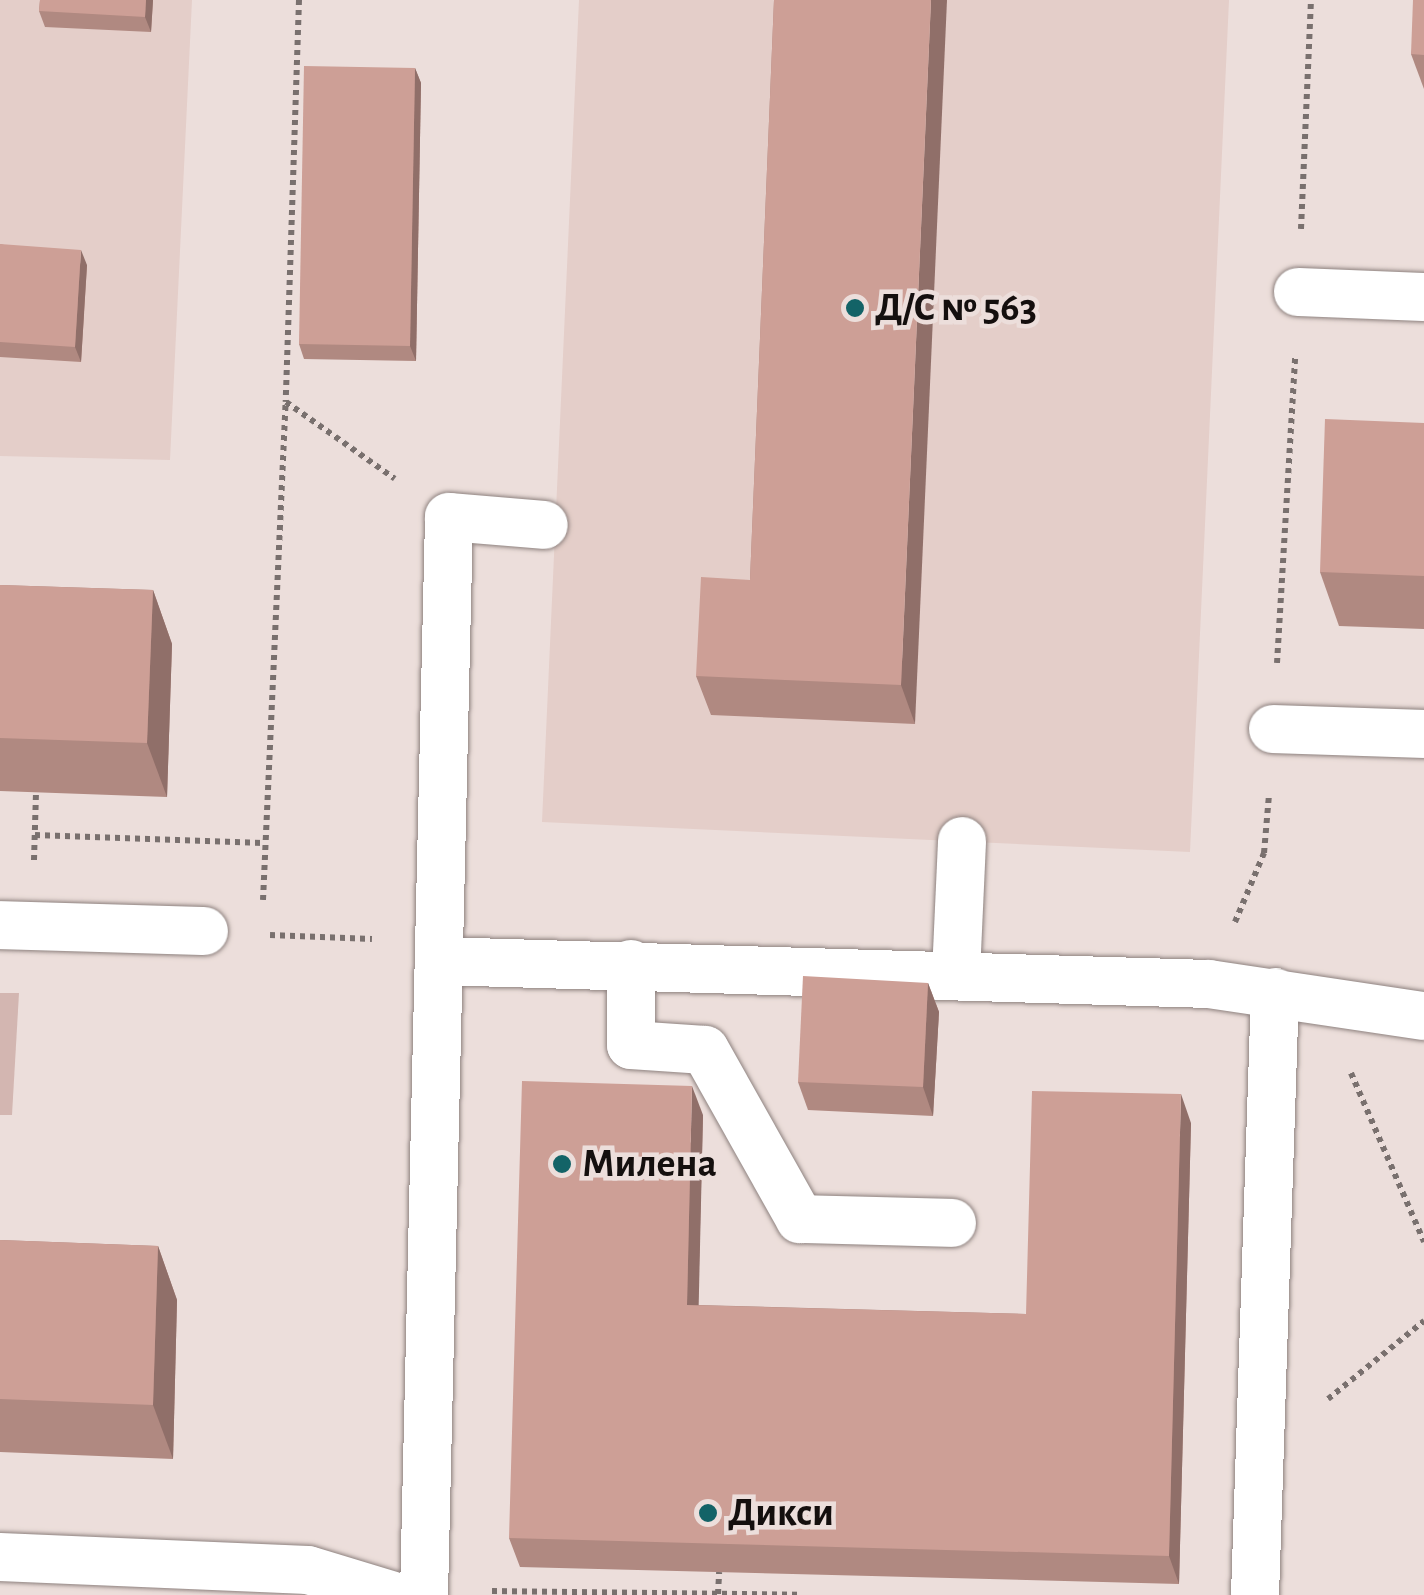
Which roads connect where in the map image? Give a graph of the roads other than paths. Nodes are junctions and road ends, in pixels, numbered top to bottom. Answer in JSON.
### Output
{"nodes":[{"id":1,"x":1298,"y":292,"type":"road end"},
{"id":2,"x":1424,"y":297,"type":"edge"},
{"id":3,"x":544,"y":525,"type":"dead end"},
{"id":4,"x":1274,"y":729,"type":"road end"},
{"id":5,"x":1424,"y":734,"type":"edge"},
{"id":6,"x":962,"y":841,"type":"dead end"},
{"id":7,"x":0,"y":925,"type":"edge"},
{"id":8,"x":204,"y":931,"type":"dead end"},
{"id":9,"x":438,"y":951,"type":"junction"},
{"id":10,"x":630,"y":964,"type":"junction"},
{"id":11,"x":956,"y":974,"type":"junction"},
{"id":12,"x":1297,"y":994,"type":"junction"},
{"id":13,"x":1424,"y":1016,"type":"edge"},
{"id":14,"x":952,"y":1223,"type":"dead end"},
{"id":15,"x":0,"y":1556,"type":"edge"},
{"id":16,"x":391,"y":1595,"type":"edge"},
{"id":17,"x":424,"y":1595,"type":"edge"},
{"id":18,"x":1256,"y":1595,"type":"edge"}],
"edges":[{"from":1,"to":2,"type":"lane"},
{"from":3,"to":9,"type":"lane"},
{"from":4,"to":5,"type":"lane"},
{"from":6,"to":11,"type":"lane"},
{"from":7,"to":8,"type":"lane"},
{"from":9,"to":10,"type":"lane"},
{"from":9,"to":17,"type":"lane"},
{"from":10,"to":11,"type":"lane"},
{"from":10,"to":14,"type":"lane"},
{"from":11,"to":12,"type":"lane"},
{"from":12,"to":13,"type":"lane"},
{"from":12,"to":18,"type":"lane"},
{"from":15,"to":16,"type":"lane"}]}
